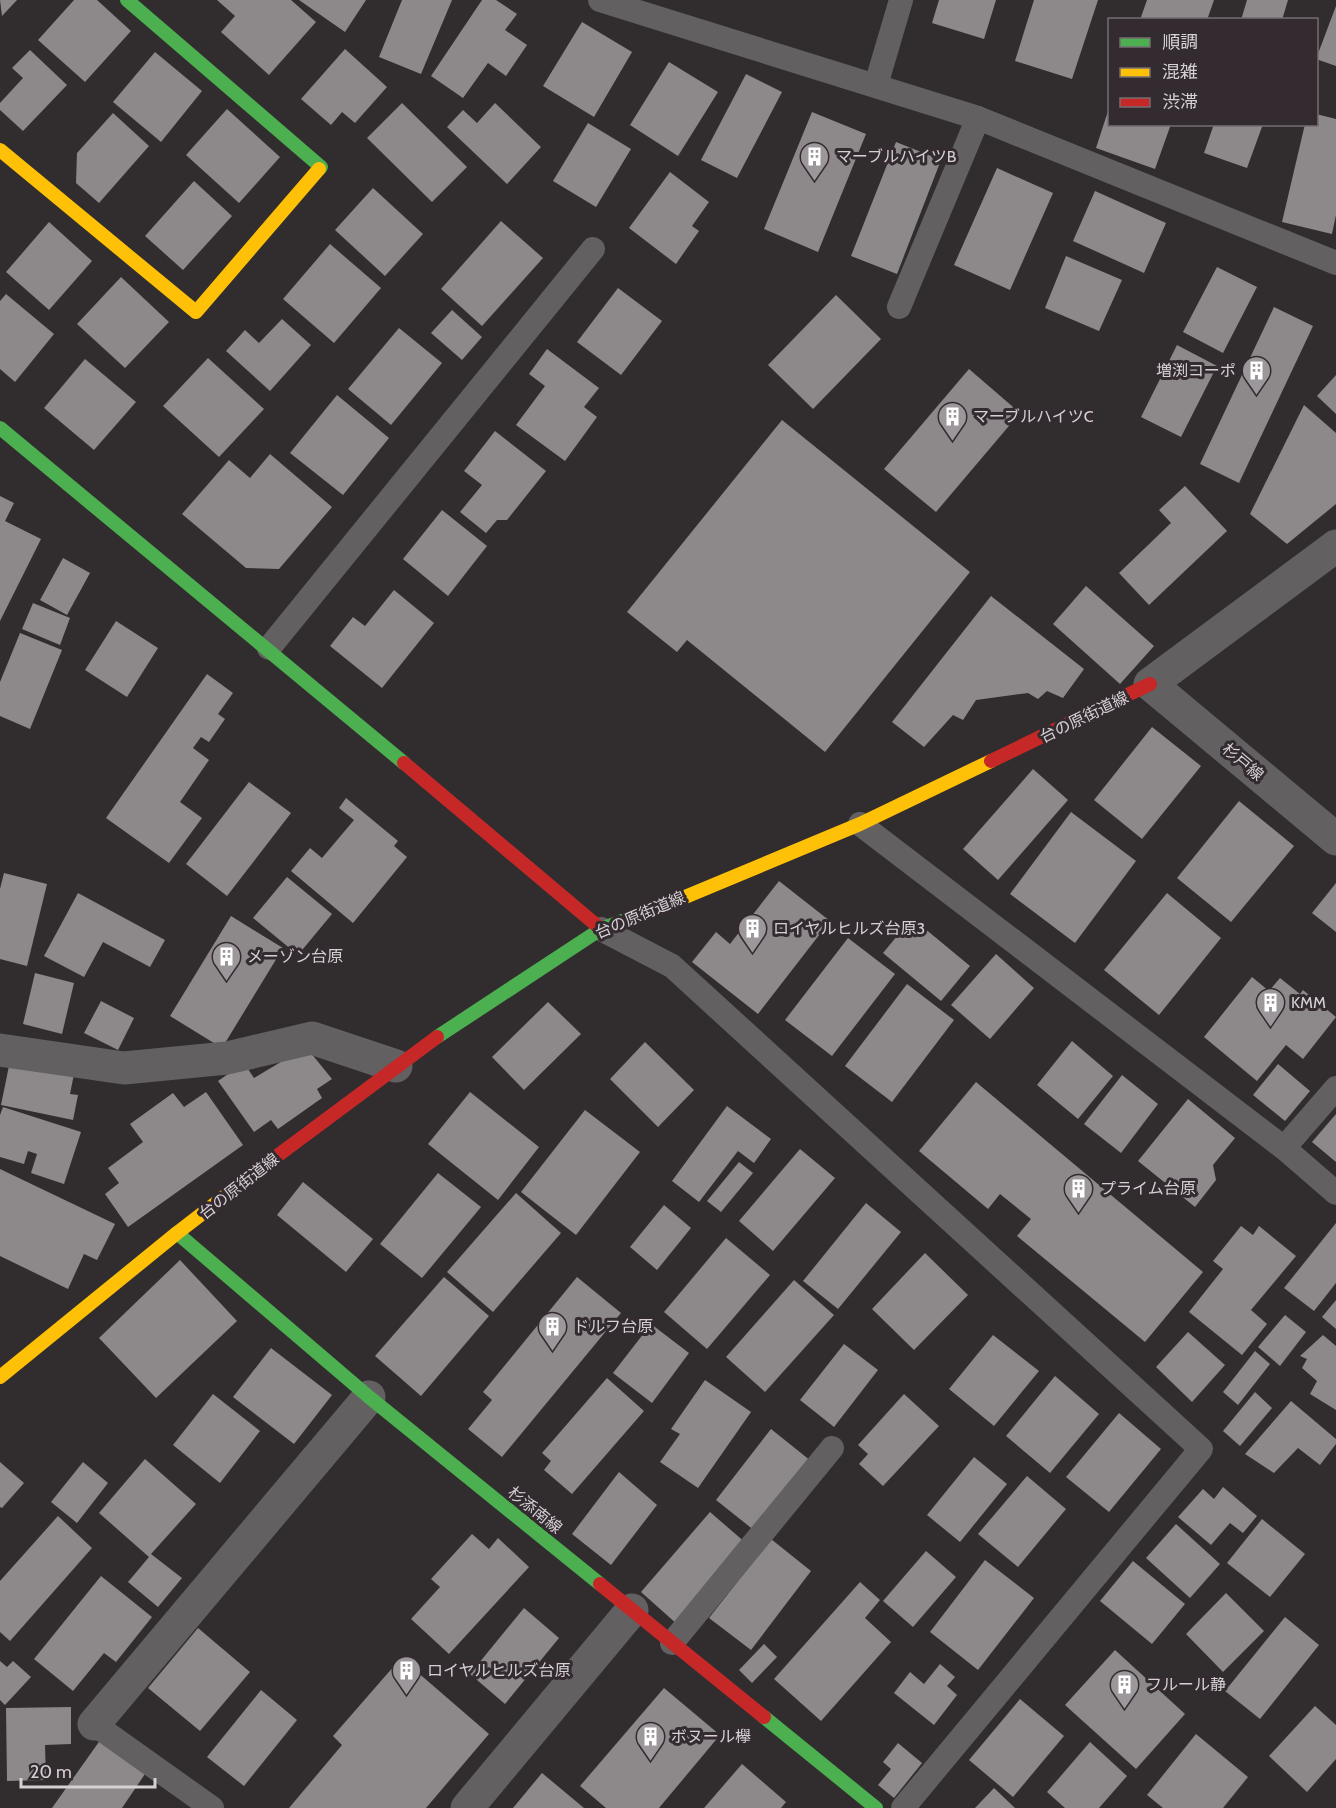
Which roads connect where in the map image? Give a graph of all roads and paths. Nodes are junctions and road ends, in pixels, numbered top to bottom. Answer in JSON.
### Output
{"nodes":[{"id":1,"x":127,"y":0,"type":"edge"},
{"id":2,"x":600,"y":0,"type":"edge"},
{"id":3,"x":901,"y":0,"type":"edge"},
{"id":4,"x":876,"y":86,"type":"junction"},
{"id":5,"x":978,"y":118,"type":"junction"},
{"id":6,"x":0,"y":150,"type":"edge"},
{"id":7,"x":593,"y":249,"type":"dead end"},
{"id":8,"x":1336,"y":263,"type":"edge"},
{"id":9,"x":899,"y":307,"type":"dead end"},
{"id":10,"x":0,"y":428,"type":"edge"},
{"id":11,"x":1336,"y":546,"type":"edge"},
{"id":12,"x":269,"y":648,"type":"junction"},
{"id":13,"x":1150,"y":684,"type":"junction"},
{"id":14,"x":860,"y":824,"type":"junction"},
{"id":15,"x":1336,"y":839,"type":"edge"},
{"id":16,"x":601,"y":929,"type":"junction"},
{"id":17,"x":0,"y":1050,"type":"edge"},
{"id":18,"x":396,"y":1066,"type":"junction"},
{"id":19,"x":1336,"y":1088,"type":"edge"},
{"id":20,"x":1284,"y":1148,"type":"junction"},
{"id":21,"x":1336,"y":1193,"type":"edge"},
{"id":22,"x":177,"y":1233,"type":"junction"},
{"id":23,"x":0,"y":1377,"type":"edge"},
{"id":24,"x":369,"y":1397,"type":"junction"},
{"id":25,"x":832,"y":1448,"type":"dead end"},
{"id":26,"x":632,"y":1610,"type":"junction"},
{"id":27,"x":672,"y":1643,"type":"junction"},
{"id":28,"x":94,"y":1724,"type":"joint"},
{"id":29,"x":212,"y":1808,"type":"edge"},
{"id":30,"x":467,"y":1808,"type":"edge"},
{"id":31,"x":876,"y":1808,"type":"edge"},
{"id":32,"x":903,"y":1808,"type":"edge"}],
"edges":[{"from":1,"to":6,"type":"street"},
{"from":2,"to":4,"type":"lane"},
{"from":3,"to":4,"type":"lane"},
{"from":4,"to":5,"type":"lane"},
{"from":5,"to":8,"type":"lane"},
{"from":5,"to":9,"type":"lane"},
{"from":7,"to":12,"type":"lane"},
{"from":10,"to":12,"type":"street"},
{"from":11,"to":13,"type":"street","name":"台の原街道線"},
{"from":12,"to":16,"type":"street"},
{"from":13,"to":14,"type":"street","name":"台の原街道線"},
{"from":13,"to":15,"type":"street","name":"杉戸線"},
{"from":14,"to":16,"type":"street","name":"台の原街道線"},
{"from":14,"to":20,"type":"lane"},
{"from":16,"to":18,"type":"street","name":"台の原街道線"},
{"from":16,"to":32,"type":"lane"},
{"from":17,"to":18,"type":"street"},
{"from":18,"to":22,"type":"street","name":"台の原街道線"},
{"from":19,"to":20,"type":"lane"},
{"from":20,"to":21,"type":"lane"},
{"from":22,"to":23,"type":"street","name":"台の原街道線"},
{"from":22,"to":24,"type":"street","name":"杉添南線"},
{"from":24,"to":26,"type":"street","name":"杉添南線"},
{"from":24,"to":28,"type":"street"},
{"from":25,"to":27,"type":"lane"},
{"from":26,"to":27,"type":"street","name":"杉添南線"},
{"from":26,"to":30,"type":"street"},
{"from":27,"to":31,"type":"street","name":"杉添南線"},
{"from":28,"to":29,"type":"lane"}]}
